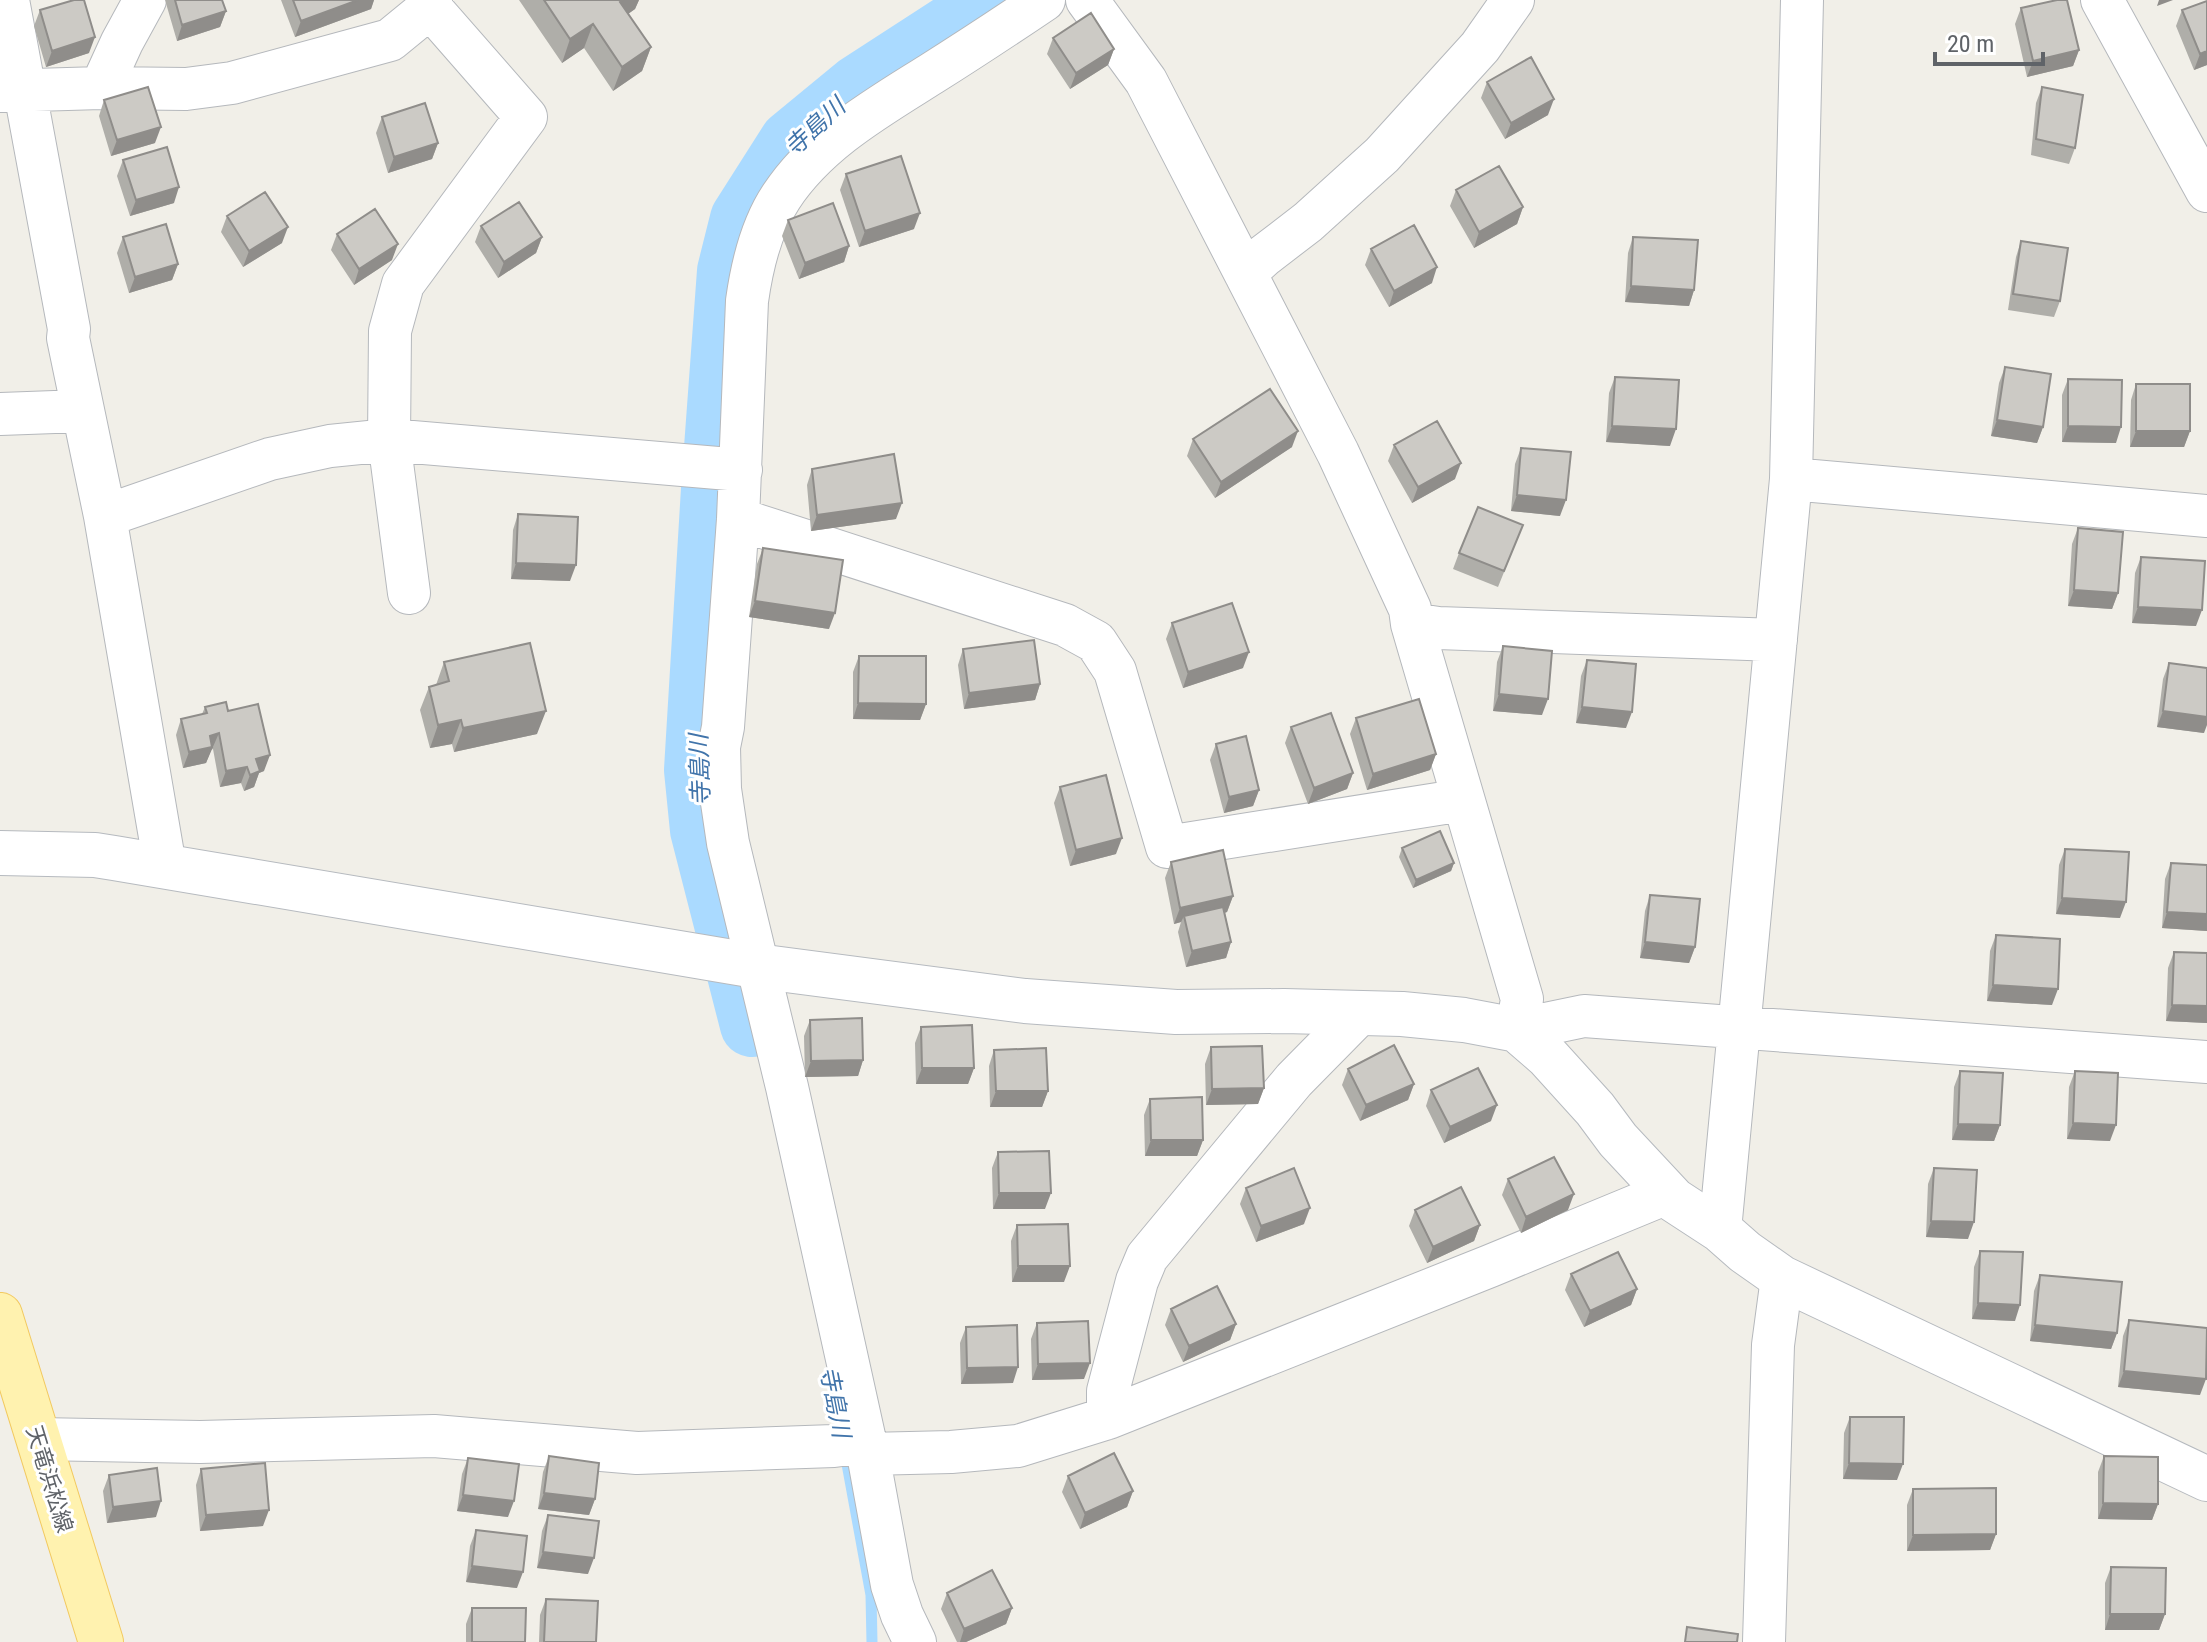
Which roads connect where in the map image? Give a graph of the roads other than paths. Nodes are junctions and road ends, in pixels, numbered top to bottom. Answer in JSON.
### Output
{"nodes":[{"id":1,"x":8,"y":0,"type":"edge"},
{"id":2,"x":145,"y":0,"type":"edge"},
{"id":3,"x":1044,"y":0,"type":"edge"},
{"id":4,"x":1087,"y":0,"type":"edge"},
{"id":5,"x":1513,"y":0,"type":"edge"},
{"id":6,"x":1802,"y":0,"type":"edge"},
{"id":7,"x":2102,"y":0,"type":"edge"},
{"id":8,"x":430,"y":2,"type":"edge"},
{"id":9,"x":101,"y":88,"type":"junction"},
{"id":10,"x":12,"y":91,"type":"edge"},
{"id":11,"x":2207,"y":191,"type":"edge"},
{"id":12,"x":1245,"y":273,"type":"junction"},
{"id":13,"x":82,"y":411,"type":"junction"},
{"id":14,"x":0,"y":414,"type":"edge"},
{"id":15,"x":389,"y":440,"type":"junction"},
{"id":16,"x":725,"y":469,"type":"junction"},
{"id":17,"x":1791,"y":479,"type":"junction"},
{"id":18,"x":105,"y":516,"type":"junction"},
{"id":19,"x":2207,"y":516,"type":"edge"},
{"id":20,"x":738,"y":519,"type":"junction"},
{"id":21,"x":409,"y":593,"type":"dead end"},
{"id":22,"x":1412,"y":624,"type":"junction"},
{"id":23,"x":1776,"y":640,"type":"junction"},
{"id":24,"x":1463,"y":800,"type":"junction"},
{"id":25,"x":0,"y":853,"type":"edge"},
{"id":26,"x":165,"y":866,"type":"junction"},
{"id":27,"x":743,"y":963,"type":"junction"},
{"id":28,"x":1360,"y":1013,"type":"junction"},
{"id":29,"x":1739,"y":1026,"type":"junction"},
{"id":30,"x":1517,"y":1030,"type":"junction"},
{"id":31,"x":2207,"y":1062,"type":"edge"},
{"id":32,"x":1667,"y":1193,"type":"junction"},
{"id":33,"x":1720,"y":1230,"type":"junction"},
{"id":34,"x":1782,"y":1278,"type":"junction"},
{"id":35,"x":0,"y":1315,"type":"edge"},
{"id":36,"x":1108,"y":1418,"type":"junction"},
{"id":37,"x":38,"y":1439,"type":"junction"},
{"id":38,"x":855,"y":1446,"type":"junction"},
{"id":39,"x":2207,"y":1470,"type":"edge"},
{"id":40,"x":2207,"y":1479,"type":"edge"},
{"id":41,"x":892,"y":1585,"type":"junction"},
{"id":42,"x":101,"y":1642,"type":"edge"},
{"id":43,"x":893,"y":1642,"type":"edge"},
{"id":44,"x":915,"y":1642,"type":"edge"},
{"id":45,"x":1764,"y":1642,"type":"edge"}],
"edges":[{"from":1,"to":10,"type":"street"},
{"from":2,"to":9,"type":"street"},
{"from":3,"to":16,"type":"street"},
{"from":4,"to":12,"type":"street"},
{"from":5,"to":12,"type":"street"},
{"from":6,"to":17,"type":"street"},
{"from":7,"to":11,"type":"street"},
{"from":8,"to":9,"type":"street"},
{"from":8,"to":15,"type":"street"},
{"from":9,"to":10,"type":"street"},
{"from":10,"to":13,"type":"street"},
{"from":12,"to":22,"type":"street"},
{"from":13,"to":14,"type":"street"},
{"from":13,"to":18,"type":"street"},
{"from":15,"to":16,"type":"street"},
{"from":15,"to":18,"type":"street"},
{"from":15,"to":21,"type":"street"},
{"from":16,"to":20,"type":"street"},
{"from":17,"to":19,"type":"street"},
{"from":17,"to":23,"type":"street"},
{"from":18,"to":26,"type":"street"},
{"from":20,"to":24,"type":"street"},
{"from":20,"to":27,"type":"street"},
{"from":22,"to":23,"type":"street"},
{"from":22,"to":24,"type":"street"},
{"from":23,"to":29,"type":"street"},
{"from":24,"to":30,"type":"street"},
{"from":25,"to":26,"type":"street"},
{"from":26,"to":27,"type":"street"},
{"from":27,"to":28,"type":"street"},
{"from":27,"to":38,"type":"street"},
{"from":28,"to":30,"type":"street"},
{"from":28,"to":36,"type":"street"},
{"from":29,"to":30,"type":"street"},
{"from":29,"to":31,"type":"street"},
{"from":29,"to":33,"type":"street"},
{"from":30,"to":32,"type":"street"},
{"from":32,"to":33,"type":"street"},
{"from":32,"to":36,"type":"street"},
{"from":33,"to":34,"type":"street"},
{"from":34,"to":40,"type":"street"},
{"from":34,"to":45,"type":"street"},
{"from":35,"to":37,"type":"main road","name":"天竜浜松線"},
{"from":36,"to":38,"type":"street"},
{"from":37,"to":38,"type":"street"},
{"from":37,"to":42,"type":"main road","name":"天竜浜松線"},
{"from":38,"to":41,"type":"street"},
{"from":39,"to":40,"type":"street"},
{"from":41,"to":43,"type":"street"},
{"from":41,"to":44,"type":"street"}]}
